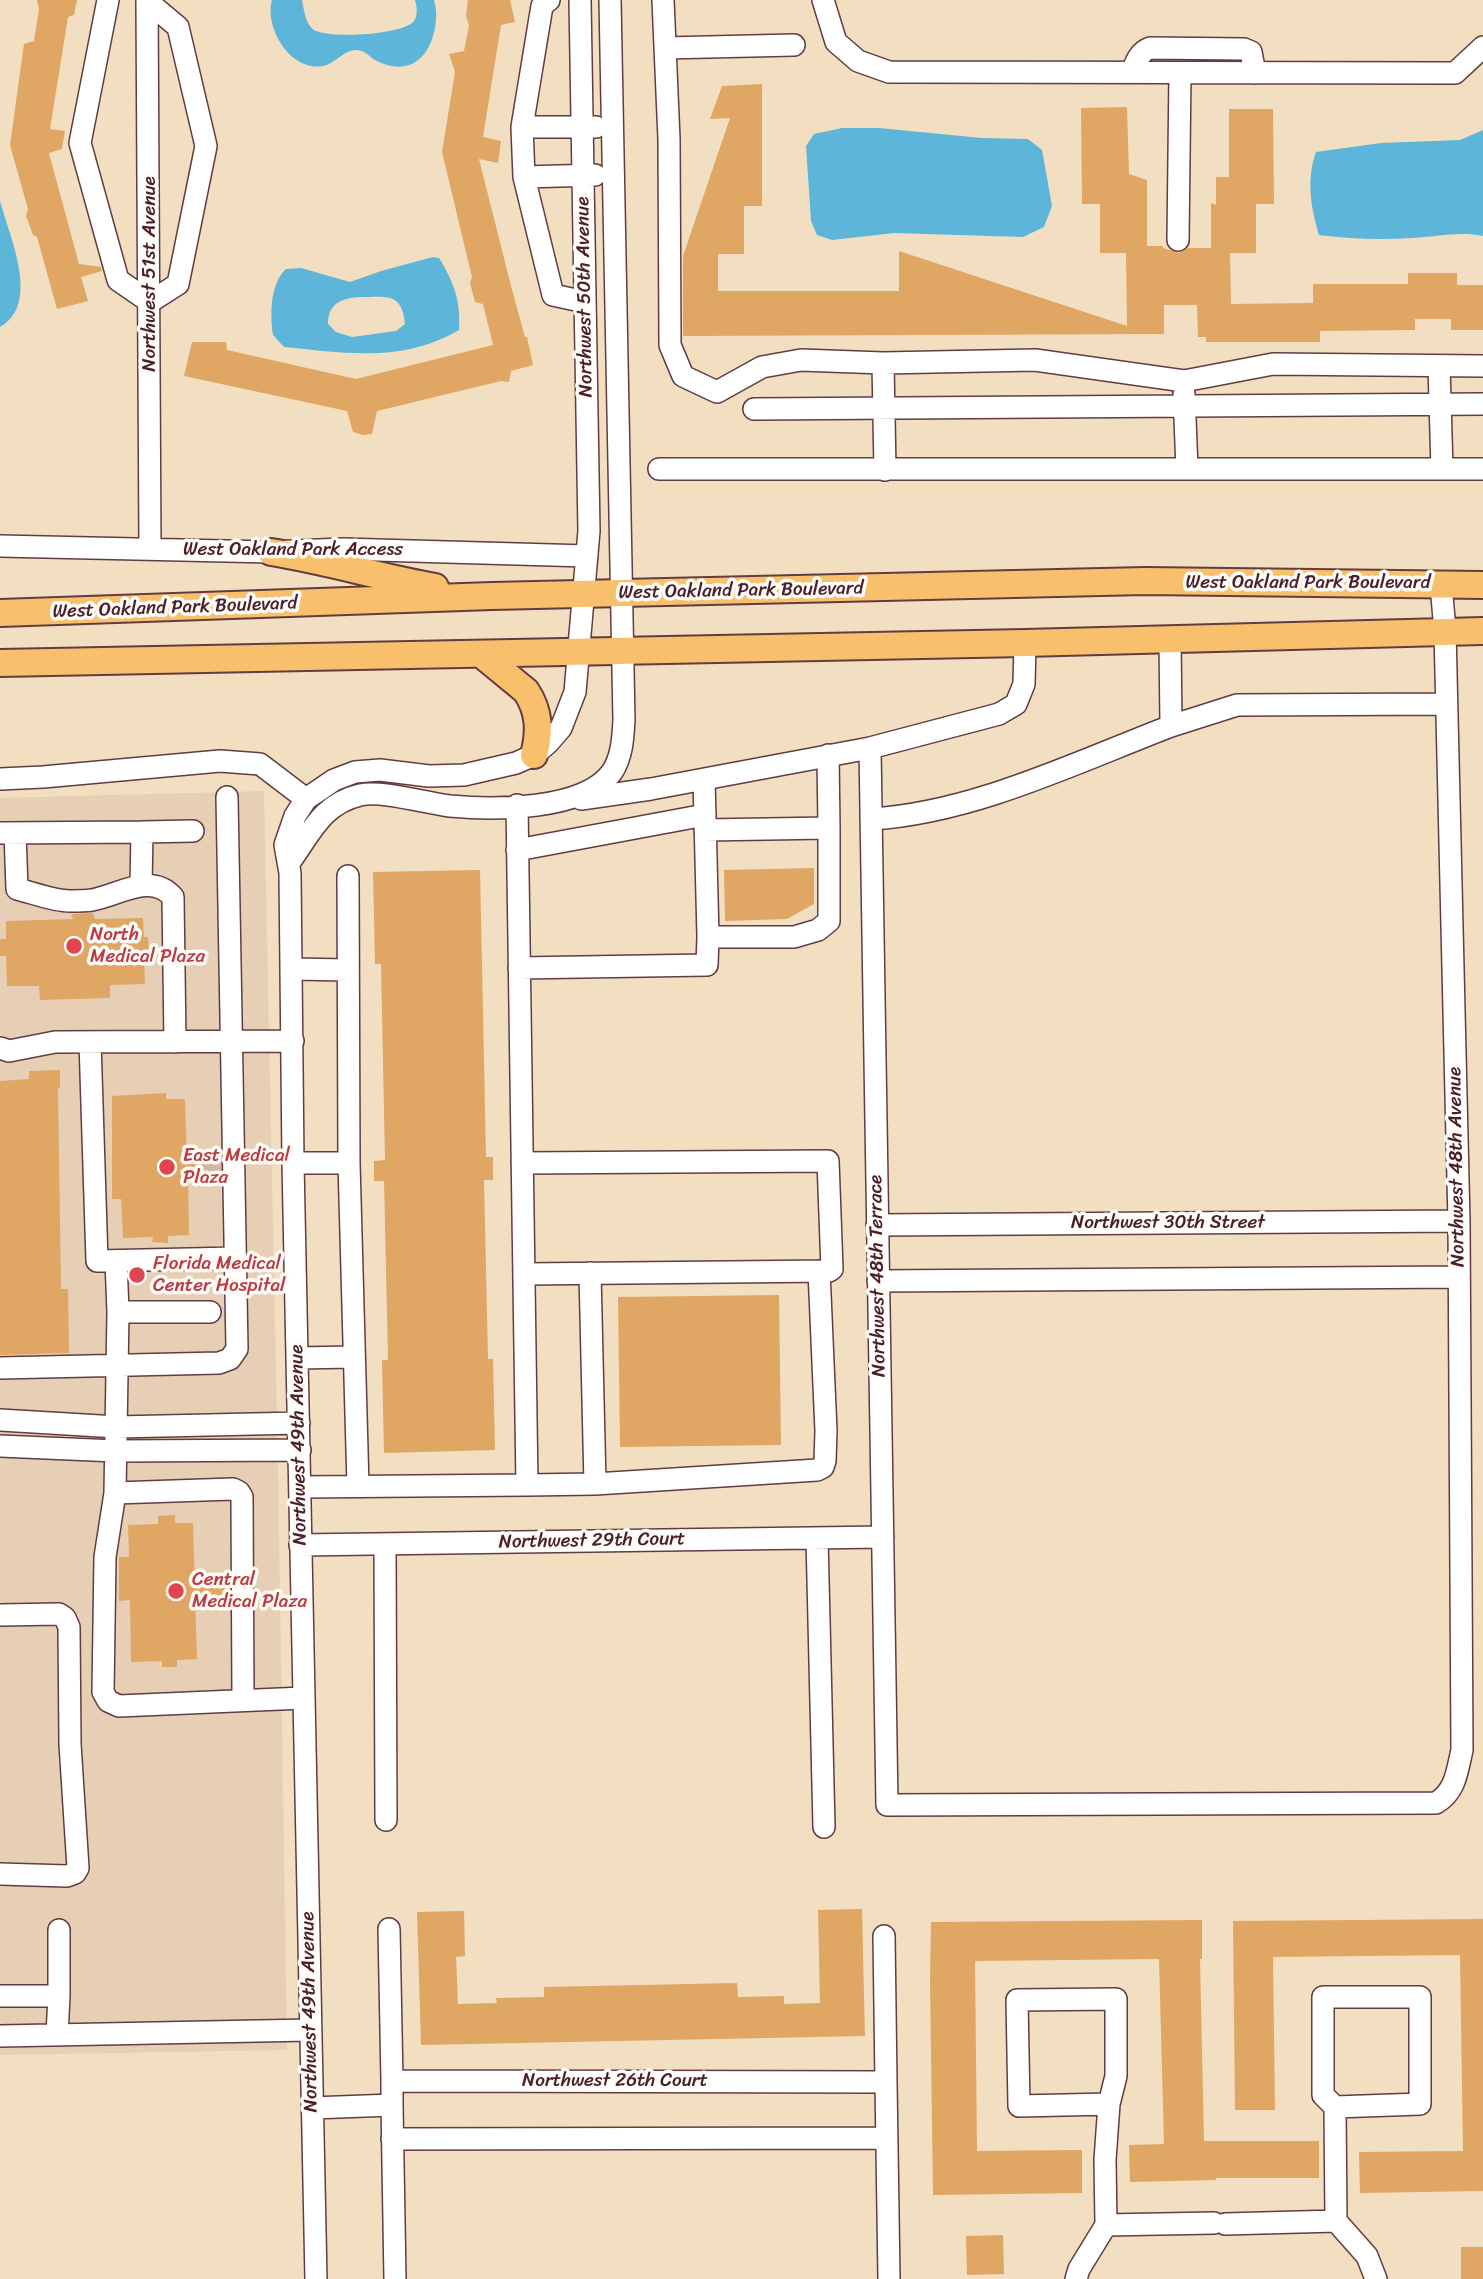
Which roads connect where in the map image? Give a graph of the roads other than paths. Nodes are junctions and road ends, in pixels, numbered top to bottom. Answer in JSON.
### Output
{"nodes":[{"id":1,"x":108,"y":0,"type":"edge"},
{"id":2,"x":147,"y":0,"type":"edge"},
{"id":3,"x":549,"y":0,"type":"edge"},
{"id":4,"x":580,"y":0,"type":"edge"},
{"id":5,"x":610,"y":0,"type":"edge"},
{"id":6,"x":663,"y":0,"type":"edge"},
{"id":7,"x":823,"y":0,"type":"edge"},
{"id":8,"x":794,"y":46,"type":"dead end"},
{"id":9,"x":1483,"y":47,"type":"edge"},
{"id":10,"x":665,"y":48,"type":"junction"},
{"id":11,"x":1132,"y":72,"type":"junction"},
{"id":12,"x":1180,"y":73,"type":"junction"},
{"id":13,"x":1255,"y":73,"type":"junction"},
{"id":14,"x":612,"y":126,"type":"junction"},
{"id":15,"x":522,"y":127,"type":"junction"},
{"id":16,"x":582,"y":138,"type":"junction"},
{"id":17,"x":613,"y":148,"type":"junction"},
{"id":18,"x":613,"y":173,"type":"junction"},
{"id":19,"x":583,"y":175,"type":"junction"},
{"id":20,"x":524,"y":177,"type":"junction"},
{"id":21,"x":1178,"y":240,"type":"dead end"},
{"id":22,"x":150,"y":302,"type":"junction"},
{"id":23,"x":585,"y":302,"type":"junction"},
{"id":24,"x":883,"y":363,"type":"junction"},
{"id":25,"x":1439,"y":366,"type":"junction"},
{"id":26,"x":1483,"y":366,"type":"edge"},
{"id":27,"x":1184,"y":381,"type":"junction"},
{"id":28,"x":1483,"y":404,"type":"edge"},
{"id":29,"x":1440,"y":405,"type":"junction"},
{"id":30,"x":1184,"y":406,"type":"junction"},
{"id":31,"x":884,"y":408,"type":"junction"},
{"id":32,"x":754,"y":409,"type":"dead end"},
{"id":33,"x":659,"y":468,"type":"dead end"},
{"id":34,"x":1186,"y":469,"type":"junction"},
{"id":35,"x":1442,"y":469,"type":"junction"},
{"id":36,"x":1483,"y":469,"type":"edge"},
{"id":37,"x":885,"y":470,"type":"junction"},
{"id":38,"x":0,"y":546,"type":"edge"},
{"id":39,"x":150,"y":549,"type":"junction"},
{"id":40,"x":271,"y":552,"type":"junction"},
{"id":41,"x":587,"y":556,"type":"junction"},
{"id":42,"x":1441,"y":584,"type":"junction"},
{"id":43,"x":1483,"y":585,"type":"edge"},
{"id":44,"x":583,"y":594,"type":"junction"},
{"id":45,"x":620,"y":594,"type":"junction"},
{"id":46,"x":492,"y":596,"type":"junction"},
{"id":47,"x":0,"y":613,"type":"edge"},
{"id":48,"x":1445,"y":631,"type":"junction"},
{"id":49,"x":1483,"y":631,"type":"edge"},
{"id":50,"x":1170,"y":638,"type":"junction"},
{"id":51,"x":1025,"y":643,"type":"junction"},
{"id":52,"x":621,"y":650,"type":"junction"},
{"id":53,"x":579,"y":652,"type":"junction"},
{"id":54,"x":481,"y":654,"type":"junction"},
{"id":55,"x":0,"y":663,"type":"edge"},
{"id":56,"x":1447,"y":704,"type":"junction"},
{"id":57,"x":1171,"y":726,"type":"junction"},
{"id":58,"x":870,"y":748,"type":"junction"},
{"id":59,"x":534,"y":755,"type":"junction"},
{"id":60,"x":828,"y":755,"type":"junction"},
{"id":61,"x":0,"y":779,"type":"edge"},
{"id":62,"x":704,"y":779,"type":"junction"},
{"id":63,"x":227,"y":797,"type":"dead end"},
{"id":64,"x":306,"y":799,"type":"junction"},
{"id":65,"x":560,"y":802,"type":"junction"},
{"id":66,"x":517,"y":805,"type":"junction"},
{"id":67,"x":871,"y":819,"type":"junction"},
{"id":68,"x":705,"y":823,"type":"junction"},
{"id":69,"x":829,"y":828,"type":"junction"},
{"id":70,"x":192,"y":831,"type":"dead end"},
{"id":71,"x":142,"y":832,"type":"junction"},
{"id":72,"x":8,"y":833,"type":"edge"},
{"id":73,"x":517,"y":850,"type":"junction"},
{"id":74,"x":289,"y":863,"type":"junction"},
{"id":75,"x":348,"y":876,"type":"dead end"},
{"id":76,"x":141,"y":886,"type":"junction"},
{"id":77,"x":708,"y":937,"type":"junction"},
{"id":78,"x":519,"y":968,"type":"junction"},
{"id":79,"x":292,"y":969,"type":"junction"},
{"id":80,"x":348,"y":970,"type":"junction"},
{"id":81,"x":293,"y":1041,"type":"junction"},
{"id":82,"x":90,"y":1042,"type":"junction"},
{"id":83,"x":174,"y":1042,"type":"junction"},
{"id":84,"x":231,"y":1042,"type":"junction"},
{"id":85,"x":0,"y":1048,"type":"edge"},
{"id":86,"x":233,"y":1144,"type":"junction"},
{"id":87,"x":293,"y":1163,"type":"junction"},
{"id":88,"x":349,"y":1163,"type":"junction"},
{"id":89,"x":522,"y":1163,"type":"junction"},
{"id":90,"x":234,"y":1191,"type":"junction"},
{"id":91,"x":1459,"y":1221,"type":"junction"},
{"id":92,"x":877,"y":1226,"type":"junction"},
{"id":93,"x":235,"y":1258,"type":"junction"},
{"id":94,"x":116,"y":1261,"type":"junction"},
{"id":95,"x":819,"y":1271,"type":"junction"},
{"id":96,"x":590,"y":1273,"type":"junction"},
{"id":97,"x":524,"y":1274,"type":"junction"},
{"id":98,"x":1459,"y":1277,"type":"junction"},
{"id":99,"x":878,"y":1281,"type":"junction"},
{"id":100,"x":118,"y":1312,"type":"junction"},
{"id":101,"x":210,"y":1312,"type":"dead end"},
{"id":102,"x":353,"y":1357,"type":"junction"},
{"id":103,"x":297,"y":1358,"type":"junction"},
{"id":104,"x":118,"y":1366,"type":"junction"},
{"id":105,"x":0,"y":1368,"type":"edge"},
{"id":106,"x":0,"y":1420,"type":"edge"},
{"id":107,"x":299,"y":1423,"type":"junction"},
{"id":108,"x":117,"y":1427,"type":"junction"},
{"id":109,"x":0,"y":1446,"type":"edge"},
{"id":110,"x":300,"y":1450,"type":"junction"},
{"id":111,"x":116,"y":1451,"type":"junction"},
{"id":112,"x":595,"y":1483,"type":"junction"},
{"id":113,"x":527,"y":1485,"type":"junction"},
{"id":114,"x":301,"y":1486,"type":"junction"},
{"id":115,"x":358,"y":1486,"type":"junction"},
{"id":116,"x":116,"y":1493,"type":"junction"},
{"id":117,"x":883,"y":1537,"type":"junction"},
{"id":118,"x":817,"y":1538,"type":"junction"},
{"id":119,"x":385,"y":1544,"type":"junction"},
{"id":120,"x":300,"y":1545,"type":"junction"},
{"id":121,"x":0,"y":1615,"type":"edge"},
{"id":122,"x":303,"y":1698,"type":"junction"},
{"id":123,"x":243,"y":1699,"type":"junction"},
{"id":124,"x":887,"y":1805,"type":"joint"},
{"id":125,"x":386,"y":1820,"type":"dead end"},
{"id":126,"x":824,"y":1827,"type":"dead end"},
{"id":127,"x":0,"y":1874,"type":"edge"},
{"id":128,"x":389,"y":1929,"type":"dead end"},
{"id":129,"x":59,"y":1930,"type":"dead end"},
{"id":130,"x":884,"y":1936,"type":"dead end"},
{"id":131,"x":0,"y":1996,"type":"edge"},
{"id":132,"x":59,"y":1996,"type":"junction"},
{"id":133,"x":310,"y":2030,"type":"junction"},
{"id":134,"x":0,"y":2035,"type":"edge"},
{"id":135,"x":57,"y":2035,"type":"junction"},
{"id":136,"x":391,"y":2081,"type":"junction"},
{"id":137,"x":886,"y":2082,"type":"junction"},
{"id":138,"x":1109,"y":2104,"type":"junction"},
{"id":139,"x":392,"y":2105,"type":"junction"},
{"id":140,"x":312,"y":2108,"type":"junction"},
{"id":141,"x":1335,"y":2108,"type":"junction"},
{"id":142,"x":887,"y":2138,"type":"junction"},
{"id":143,"x":392,"y":2139,"type":"junction"},
{"id":144,"x":1336,"y":2221,"type":"junction"},
{"id":145,"x":1106,"y":2225,"type":"junction"},
{"id":146,"x":316,"y":2279,"type":"edge"},
{"id":147,"x":395,"y":2279,"type":"edge"},
{"id":148,"x":889,"y":2279,"type":"edge"},
{"id":149,"x":1076,"y":2279,"type":"edge"},
{"id":150,"x":1377,"y":2279,"type":"edge"}],
"edges":[{"from":1,"to":22,"type":"street"},
{"from":2,"to":22,"type":"street","name":"Northwest 51st Avenue"},
{"from":2,"to":22,"type":"street"},
{"from":3,"to":15,"type":"street"},
{"from":4,"to":16,"type":"street","name":"Northwest 50th Avenue"},
{"from":5,"to":14,"type":"street","name":"Northwest 50th Avenue"},
{"from":6,"to":10,"type":"street"},
{"from":7,"to":11,"type":"street"},
{"from":8,"to":10,"type":"street"},
{"from":9,"to":13,"type":"street"},
{"from":10,"to":24,"type":"street"},
{"from":11,"to":12,"type":"street"},
{"from":11,"to":13,"type":"street"},
{"from":12,"to":13,"type":"street"},
{"from":12,"to":21,"type":"street"},
{"from":14,"to":16,"type":"street"},
{"from":14,"to":17,"type":"street","name":"Northwest 50th Avenue"},
{"from":15,"to":16,"type":"street"},
{"from":15,"to":20,"type":"street"},
{"from":16,"to":17,"type":"street"},
{"from":16,"to":19,"type":"street","name":"Northwest 50th Avenue"},
{"from":17,"to":18,"type":"street","name":"Northwest 50th Avenue"},
{"from":18,"to":19,"type":"street"},
{"from":18,"to":45,"type":"street","name":"Northwest 50th Avenue"},
{"from":19,"to":20,"type":"street"},
{"from":19,"to":23,"type":"street","name":"Northwest 50th Avenue"},
{"from":20,"to":23,"type":"street"},
{"from":22,"to":39,"type":"street","name":"Northwest 51st Avenue"},
{"from":23,"to":41,"type":"street","name":"Northwest 50th Avenue"},
{"from":24,"to":27,"type":"street"},
{"from":24,"to":31,"type":"street"},
{"from":25,"to":26,"type":"street"},
{"from":25,"to":27,"type":"street"},
{"from":25,"to":29,"type":"street"},
{"from":27,"to":30,"type":"street"},
{"from":28,"to":29,"type":"street"},
{"from":29,"to":30,"type":"street"},
{"from":29,"to":35,"type":"street"},
{"from":30,"to":31,"type":"street"},
{"from":30,"to":34,"type":"street"},
{"from":31,"to":32,"type":"street"},
{"from":31,"to":37,"type":"street"},
{"from":33,"to":37,"type":"street"},
{"from":34,"to":35,"type":"street"},
{"from":34,"to":37,"type":"street"},
{"from":35,"to":36,"type":"street"},
{"from":38,"to":39,"type":"street","name":"West Oakland Park Access"},
{"from":39,"to":40,"type":"street","name":"West Oakland Park Access"},
{"from":40,"to":41,"type":"street","name":"West Oakland Park Access"},
{"from":40,"to":46,"type":"main road"},
{"from":41,"to":44,"type":"street","name":"Northwest 50th Avenue"},
{"from":42,"to":43,"type":"main road","name":"West Oakland Park Boulevard"},
{"from":42,"to":45,"type":"main road","name":"West Oakland Park Boulevard"},
{"from":42,"to":48,"type":"street","name":"Northwest 48th Avenue"},
{"from":44,"to":45,"type":"main road","name":"West Oakland Park Boulevard"},
{"from":44,"to":46,"type":"main road","name":"West Oakland Park Boulevard"},
{"from":44,"to":53,"type":"street","name":"Northwest 49th Avenue"},
{"from":45,"to":52,"type":"street"},
{"from":46,"to":47,"type":"main road","name":"West Oakland Park Boulevard"},
{"from":48,"to":49,"type":"main road"},
{"from":48,"to":50,"type":"main road"},
{"from":48,"to":56,"type":"street","name":"Northwest 48th Avenue"},
{"from":50,"to":51,"type":"main road"},
{"from":50,"to":57,"type":"street"},
{"from":51,"to":52,"type":"main road"},
{"from":51,"to":58,"type":"street"},
{"from":52,"to":53,"type":"main road"},
{"from":52,"to":65,"type":"street"},
{"from":53,"to":54,"type":"main road"},
{"from":53,"to":59,"type":"street","name":"Northwest 49th Avenue"},
{"from":54,"to":55,"type":"main road"},
{"from":54,"to":59,"type":"main road"},
{"from":56,"to":57,"type":"street"},
{"from":56,"to":91,"type":"street","name":"Northwest 48th Avenue"},
{"from":57,"to":67,"type":"street"},
{"from":58,"to":60,"type":"street"},
{"from":58,"to":67,"type":"street","name":"Northwest 48th Terrace"},
{"from":59,"to":64,"type":"street","name":"Northwest 49th Avenue"},
{"from":60,"to":62,"type":"street"},
{"from":60,"to":69,"type":"street"},
{"from":61,"to":64,"type":"street"},
{"from":62,"to":65,"type":"street"},
{"from":62,"to":68,"type":"street"},
{"from":63,"to":84,"type":"street"},
{"from":64,"to":74,"type":"street","name":"Northwest 49th Avenue"},
{"from":65,"to":66,"type":"street"},
{"from":66,"to":73,"type":"street"},
{"from":66,"to":74,"type":"street"},
{"from":67,"to":92,"type":"street","name":"Northwest 48th Terrace"},
{"from":68,"to":69,"type":"street"},
{"from":68,"to":73,"type":"street"},
{"from":68,"to":77,"type":"street"},
{"from":69,"to":77,"type":"street"},
{"from":70,"to":71,"type":"street"},
{"from":71,"to":72,"type":"street"},
{"from":71,"to":76,"type":"street"},
{"from":72,"to":76,"type":"street"},
{"from":73,"to":78,"type":"street"},
{"from":74,"to":79,"type":"street","name":"Northwest 49th Avenue"},
{"from":75,"to":80,"type":"street"},
{"from":76,"to":83,"type":"street"},
{"from":77,"to":78,"type":"street"},
{"from":78,"to":89,"type":"street"},
{"from":79,"to":80,"type":"street"},
{"from":79,"to":81,"type":"street","name":"Northwest 49th Avenue"},
{"from":80,"to":88,"type":"street"},
{"from":81,"to":84,"type":"street"},
{"from":81,"to":87,"type":"street","name":"Northwest 49th Avenue"},
{"from":82,"to":83,"type":"street"},
{"from":82,"to":85,"type":"street"},
{"from":82,"to":94,"type":"street"},
{"from":83,"to":84,"type":"street"},
{"from":84,"to":86,"type":"street"},
{"from":86,"to":90,"type":"street"},
{"from":86,"to":90,"type":"street"},
{"from":87,"to":88,"type":"street"},
{"from":87,"to":103,"type":"street","name":"Northwest 49th Avenue"},
{"from":88,"to":102,"type":"street"},
{"from":89,"to":95,"type":"street"},
{"from":89,"to":97,"type":"street"},
{"from":90,"to":93,"type":"street"},
{"from":91,"to":92,"type":"street","name":"Northwest 30th Street"},
{"from":91,"to":98,"type":"street","name":"Northwest 48th Avenue"},
{"from":92,"to":99,"type":"street","name":"Northwest 48th Terrace"},
{"from":93,"to":94,"type":"street"},
{"from":93,"to":104,"type":"street"},
{"from":94,"to":100,"type":"street"},
{"from":95,"to":96,"type":"street"},
{"from":95,"to":112,"type":"street"},
{"from":96,"to":97,"type":"street"},
{"from":96,"to":112,"type":"street"},
{"from":97,"to":113,"type":"street"},
{"from":98,"to":99,"type":"street"},
{"from":98,"to":124,"type":"street","name":"Northwest 48th Avenue"},
{"from":99,"to":117,"type":"street","name":"Northwest 48th Terrace"},
{"from":100,"to":101,"type":"street"},
{"from":100,"to":104,"type":"street"},
{"from":102,"to":103,"type":"street"},
{"from":102,"to":115,"type":"street"},
{"from":103,"to":107,"type":"street","name":"Northwest 49th Avenue"},
{"from":104,"to":105,"type":"street"},
{"from":104,"to":108,"type":"street"},
{"from":106,"to":108,"type":"street"},
{"from":107,"to":108,"type":"street"},
{"from":107,"to":110,"type":"street","name":"Northwest 49th Avenue"},
{"from":108,"to":111,"type":"street"},
{"from":109,"to":111,"type":"street"},
{"from":110,"to":111,"type":"street"},
{"from":110,"to":114,"type":"street","name":"Northwest 49th Avenue"},
{"from":111,"to":116,"type":"street"},
{"from":112,"to":113,"type":"street"},
{"from":113,"to":115,"type":"street"},
{"from":114,"to":115,"type":"street"},
{"from":114,"to":120,"type":"street","name":"Northwest 49th Avenue"},
{"from":116,"to":123,"type":"street"},
{"from":116,"to":123,"type":"street"},
{"from":117,"to":118,"type":"street","name":"Northwest 29th Court"},
{"from":117,"to":124,"type":"street","name":"Northwest 48th Terrace"},
{"from":118,"to":119,"type":"street","name":"Northwest 29th Court"},
{"from":118,"to":126,"type":"street"},
{"from":119,"to":120,"type":"street","name":"Northwest 29th Court"},
{"from":119,"to":125,"type":"street"},
{"from":120,"to":122,"type":"street","name":"Northwest 49th Avenue"},
{"from":121,"to":127,"type":"street"},
{"from":122,"to":123,"type":"street"},
{"from":122,"to":133,"type":"street","name":"Northwest 49th Avenue"},
{"from":128,"to":136,"type":"street"},
{"from":129,"to":132,"type":"street"},
{"from":130,"to":137,"type":"street"},
{"from":131,"to":132,"type":"street"},
{"from":132,"to":135,"type":"street"},
{"from":133,"to":135,"type":"street"},
{"from":133,"to":140,"type":"street","name":"Northwest 49th Avenue"},
{"from":134,"to":135,"type":"street"},
{"from":136,"to":137,"type":"street","name":"Northwest 26th Court"},
{"from":136,"to":139,"type":"street"},
{"from":137,"to":142,"type":"street"},
{"from":138,"to":138,"type":"street"},
{"from":138,"to":145,"type":"street"},
{"from":139,"to":140,"type":"street"},
{"from":139,"to":143,"type":"street"},
{"from":140,"to":146,"type":"street","name":"Northwest 49th Avenue"},
{"from":141,"to":141,"type":"street"},
{"from":141,"to":144,"type":"street"},
{"from":142,"to":143,"type":"street"},
{"from":142,"to":148,"type":"street"},
{"from":143,"to":147,"type":"street"},
{"from":144,"to":145,"type":"street"},
{"from":144,"to":150,"type":"street"},
{"from":145,"to":149,"type":"street"}]}
